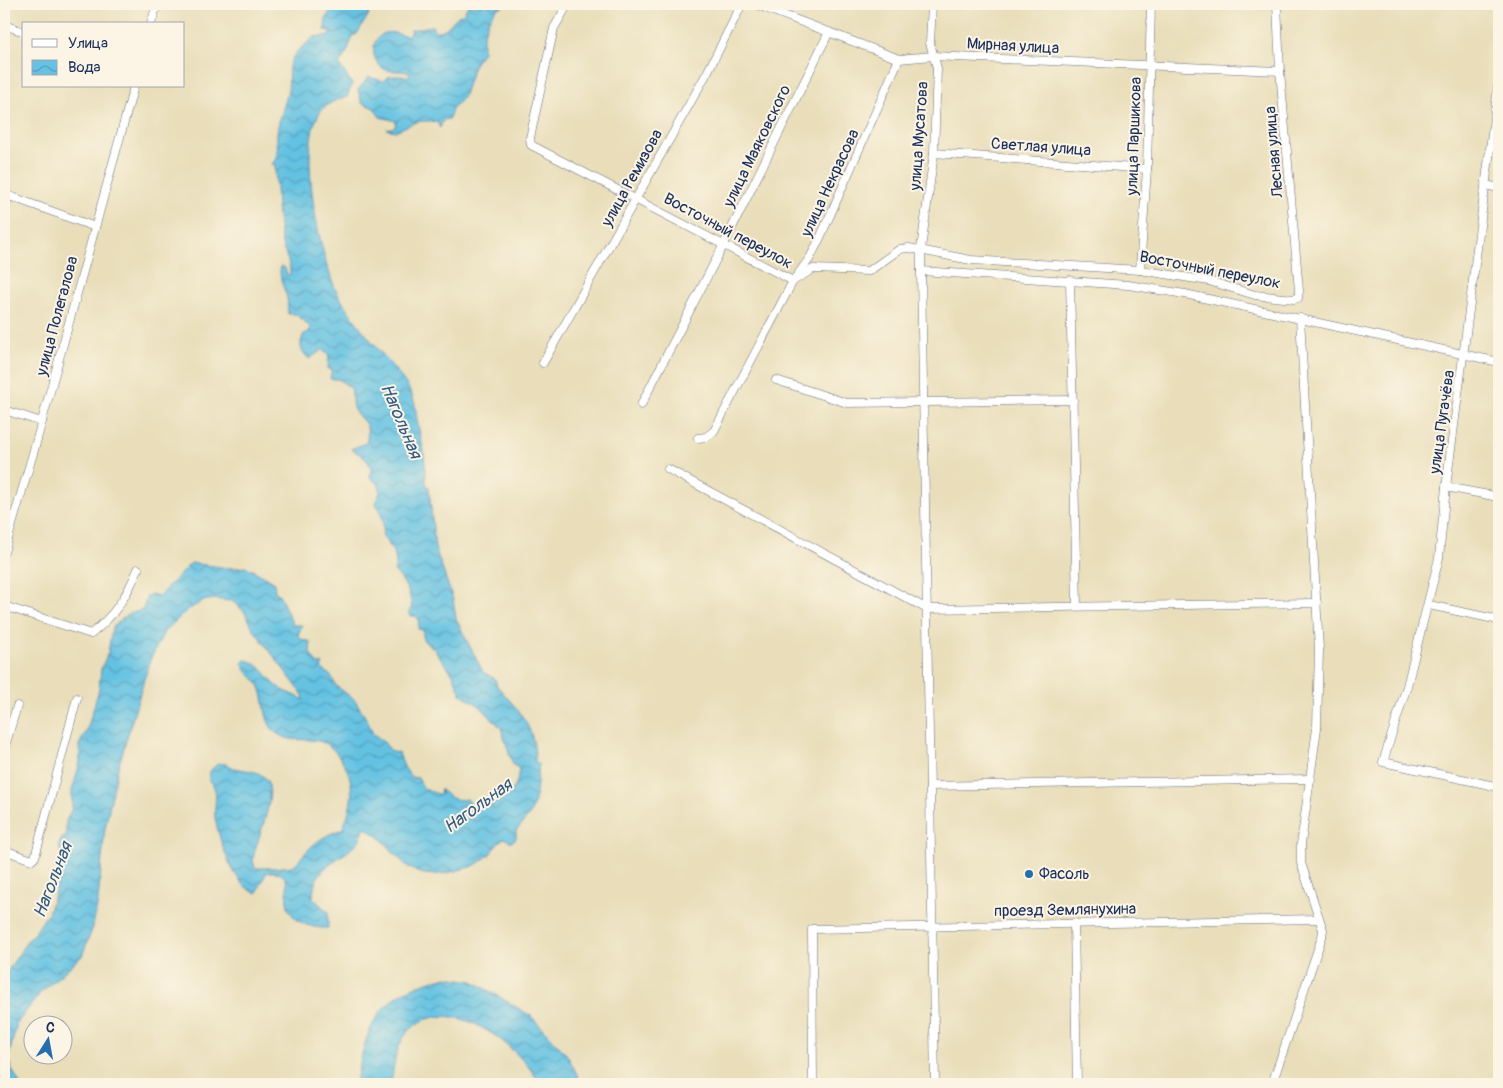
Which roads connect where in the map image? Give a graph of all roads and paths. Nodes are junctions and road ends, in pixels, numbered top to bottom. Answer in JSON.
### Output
{"nodes":[{"id":1,"x":157,"y":4,"type":"edge"},
{"id":2,"x":568,"y":4,"type":"edge"},
{"id":3,"x":742,"y":4,"type":"edge"},
{"id":4,"x":755,"y":4,"type":"edge"},
{"id":5,"x":932,"y":4,"type":"edge"},
{"id":6,"x":1151,"y":4,"type":"edge"},
{"id":7,"x":1278,"y":4,"type":"edge"},
{"id":8,"x":152,"y":22,"type":"edge"},
{"id":9,"x":4,"y":25,"type":"edge"},
{"id":10,"x":22,"y":31,"type":"edge"},
{"id":11,"x":829,"y":32,"type":"junction"},
{"id":12,"x":933,"y":56,"type":"junction"},
{"id":13,"x":899,"y":59,"type":"junction"},
{"id":14,"x":1150,"y":66,"type":"junction"},
{"id":15,"x":1280,"y":71,"type":"junction"},
{"id":16,"x":1499,"y":80,"type":"edge"},
{"id":17,"x":133,"y":88,"type":"edge"},
{"id":18,"x":934,"y":152,"type":"junction"},
{"id":19,"x":1147,"y":169,"type":"junction"},
{"id":20,"x":1486,"y":185,"type":"junction"},
{"id":21,"x":1499,"y":188,"type":"edge"},
{"id":22,"x":6,"y":194,"type":"edge"},
{"id":23,"x":636,"y":198,"type":"junction"},
{"id":24,"x":4,"y":211,"type":"edge"},
{"id":25,"x":96,"y":227,"type":"junction"},
{"id":26,"x":723,"y":246,"type":"junction"},
{"id":27,"x":921,"y":249,"type":"junction"},
{"id":28,"x":921,"y":270,"type":"junction"},
{"id":29,"x":1140,"y":270,"type":"junction"},
{"id":30,"x":1070,"y":280,"type":"junction"},
{"id":31,"x":793,"y":281,"type":"junction"},
{"id":32,"x":1298,"y":298,"type":"joint"},
{"id":33,"x":1300,"y":318,"type":"junction"},
{"id":34,"x":1465,"y":356,"type":"junction"},
{"id":35,"x":1499,"y":362,"type":"edge"},
{"id":36,"x":543,"y":364,"type":"dead end"},
{"id":37,"x":776,"y":380,"type":"dead end"},
{"id":38,"x":1072,"y":400,"type":"junction"},
{"id":39,"x":923,"y":402,"type":"junction"},
{"id":40,"x":641,"y":405,"type":"dead end"},
{"id":41,"x":4,"y":410,"type":"edge"},
{"id":42,"x":42,"y":422,"type":"junction"},
{"id":43,"x":698,"y":438,"type":"dead end"},
{"id":44,"x":668,"y":469,"type":"dead end"},
{"id":45,"x":1446,"y":487,"type":"junction"},
{"id":46,"x":1499,"y":497,"type":"edge"},
{"id":47,"x":4,"y":552,"type":"edge"},
{"id":48,"x":138,"y":569,"type":"dead end"},
{"id":49,"x":1317,"y":602,"type":"junction"},
{"id":50,"x":1429,"y":605,"type":"junction"},
{"id":51,"x":4,"y":606,"type":"edge"},
{"id":52,"x":1077,"y":606,"type":"junction"},
{"id":53,"x":927,"y":609,"type":"junction"},
{"id":54,"x":1499,"y":620,"type":"edge"},
{"id":55,"x":77,"y":698,"type":"dead end"},
{"id":56,"x":17,"y":706,"type":"dead end"},
{"id":57,"x":4,"y":749,"type":"edge"},
{"id":58,"x":1311,"y":779,"type":"junction"},
{"id":59,"x":930,"y":786,"type":"junction"},
{"id":60,"x":1499,"y":787,"type":"edge"},
{"id":61,"x":4,"y":850,"type":"edge"},
{"id":62,"x":1318,"y":919,"type":"junction"},
{"id":63,"x":1074,"y":923,"type":"junction"},
{"id":64,"x":931,"y":926,"type":"junction"},
{"id":65,"x":813,"y":1084,"type":"edge"},
{"id":66,"x":935,"y":1084,"type":"edge"},
{"id":67,"x":1077,"y":1084,"type":"edge"},
{"id":68,"x":1272,"y":1084,"type":"edge"}],
"edges":[{"from":1,"to":8,"type":"street"},
{"from":2,"to":23,"type":"street","name":"Восточный переулок"},
{"from":3,"to":23,"type":"street","name":"улица Ремизова"},
{"from":4,"to":11,"type":"street","name":"Мирная улица"},
{"from":5,"to":12,"type":"street","name":"улица Мусатова"},
{"from":6,"to":14,"type":"street","name":"улица Паршикова"},
{"from":7,"to":15,"type":"street","name":"Лесная улица"},
{"from":9,"to":10,"type":"street"},
{"from":11,"to":13,"type":"street","name":"Мирная улица"},
{"from":11,"to":26,"type":"street","name":"улица Маяковского"},
{"from":12,"to":13,"type":"street","name":"Мирная улица"},
{"from":12,"to":14,"type":"street","name":"Мирная улица"},
{"from":12,"to":18,"type":"street","name":"улица Мусатова"},
{"from":13,"to":31,"type":"street","name":"улица Некрасова"},
{"from":14,"to":15,"type":"street","name":"Мирная улица"},
{"from":14,"to":19,"type":"street","name":"улица Паршикова"},
{"from":15,"to":32,"type":"street","name":"Лесная улица"},
{"from":16,"to":20,"type":"street","name":"улица Пугачёва"},
{"from":17,"to":25,"type":"street","name":"улица Полегалова"},
{"from":18,"to":19,"type":"street","name":"Светлая улица"},
{"from":18,"to":27,"type":"street","name":"улица Мусатова"},
{"from":19,"to":29,"type":"street","name":"улица Паршикова"},
{"from":20,"to":21,"type":"street"},
{"from":20,"to":34,"type":"street","name":"улица Пугачёва"},
{"from":22,"to":24,"type":"street"},
{"from":22,"to":25,"type":"street"},
{"from":23,"to":26,"type":"street","name":"Восточный переулок"},
{"from":23,"to":36,"type":"street","name":"улица Ремизова"},
{"from":25,"to":42,"type":"street","name":"улица Полегалова"},
{"from":26,"to":31,"type":"street","name":"Восточный переулок"},
{"from":26,"to":40,"type":"street","name":"улица Маяковского"},
{"from":27,"to":28,"type":"street","name":"улица Мусатова"},
{"from":27,"to":29,"type":"street","name":"Восточный переулок"},
{"from":27,"to":31,"type":"street","name":"Восточный переулок"},
{"from":28,"to":30,"type":"street","name":"Восточный переулок"},
{"from":28,"to":39,"type":"street","name":"улица Мусатова"},
{"from":29,"to":32,"type":"street","name":"Восточный переулок"},
{"from":30,"to":33,"type":"street","name":"Восточный переулок"},
{"from":30,"to":38,"type":"street"},
{"from":31,"to":43,"type":"street","name":"улица Некрасова"},
{"from":33,"to":34,"type":"street","name":"Восточный переулок"},
{"from":33,"to":49,"type":"street"},
{"from":34,"to":35,"type":"street","name":"Восточный переулок"},
{"from":34,"to":45,"type":"street","name":"улица Пугачёва"},
{"from":37,"to":39,"type":"street"},
{"from":38,"to":39,"type":"street"},
{"from":38,"to":52,"type":"street"},
{"from":39,"to":53,"type":"street","name":"улица Мусатова"},
{"from":41,"to":42,"type":"street"},
{"from":42,"to":47,"type":"street","name":"улица Полегалова"},
{"from":44,"to":53,"type":"street"},
{"from":45,"to":46,"type":"street"},
{"from":45,"to":50,"type":"street","name":"улица Пугачёва"},
{"from":48,"to":51,"type":"street"},
{"from":49,"to":52,"type":"street"},
{"from":49,"to":58,"type":"street"},
{"from":50,"to":54,"type":"street"},
{"from":50,"to":60,"type":"street","name":"улица Пугачёва"},
{"from":52,"to":53,"type":"street"},
{"from":53,"to":59,"type":"street","name":"улица Мусатова"},
{"from":55,"to":61,"type":"street"},
{"from":56,"to":57,"type":"street"},
{"from":58,"to":59,"type":"street"},
{"from":58,"to":62,"type":"street"},
{"from":59,"to":64,"type":"street","name":"улица Мусатова"},
{"from":62,"to":63,"type":"street","name":"проезд Землянухина"},
{"from":62,"to":68,"type":"street"},
{"from":63,"to":64,"type":"street","name":"проезд Землянухина"},
{"from":63,"to":67,"type":"street"},
{"from":64,"to":65,"type":"street","name":"проезд Землянухина"},
{"from":64,"to":66,"type":"street","name":"улица Мусатова"}]}
